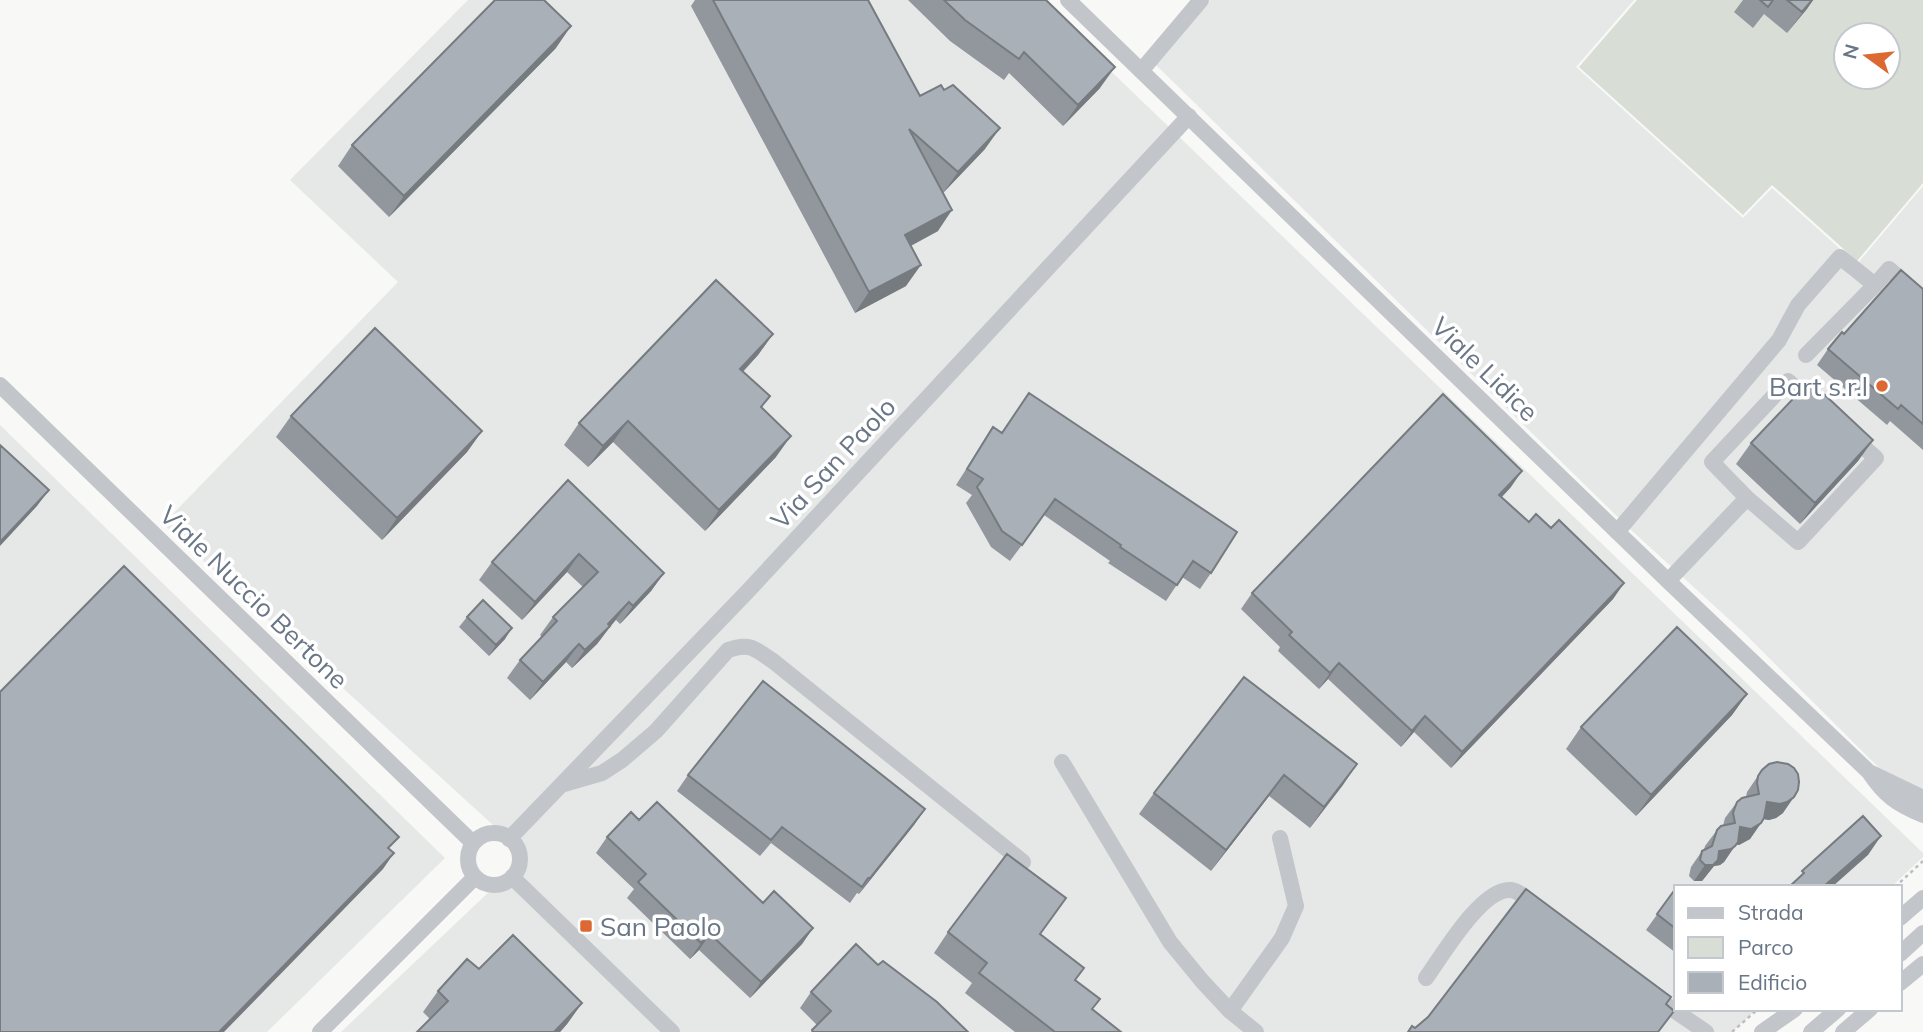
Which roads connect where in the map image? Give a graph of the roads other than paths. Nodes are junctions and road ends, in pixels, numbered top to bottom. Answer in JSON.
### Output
{"nodes":[{"id":1,"x":1068,"y":0,"type":"edge"},
{"id":2,"x":1201,"y":0,"type":"edge"},
{"id":3,"x":1141,"y":71,"type":"junction"},
{"id":4,"x":1189,"y":116,"type":"junction"},
{"id":5,"x":1875,"y":285,"type":"junction"},
{"id":6,"x":1923,"y":299,"type":"edge"},
{"id":7,"x":1806,"y":355,"type":"dead end"},
{"id":8,"x":0,"y":385,"type":"edge"},
{"id":9,"x":1747,"y":498,"type":"junction"},
{"id":10,"x":1618,"y":532,"type":"junction"},
{"id":11,"x":1668,"y":581,"type":"junction"},
{"id":12,"x":1062,"y":762,"type":"dead end"},
{"id":13,"x":1869,"y":772,"type":"junction"},
{"id":14,"x":561,"y":785,"type":"junction"},
{"id":15,"x":1923,"y":798,"type":"edge"},
{"id":16,"x":1923,"y":815,"type":"edge"},
{"id":17,"x":1280,"y":838,"type":"dead end"},
{"id":18,"x":509,"y":839,"type":"junction"},
{"id":19,"x":473,"y":844,"type":"junction"},
{"id":20,"x":1023,"y":862,"type":"edge"},
{"id":21,"x":475,"y":877,"type":"junction"},
{"id":22,"x":512,"y":877,"type":"junction"},
{"id":23,"x":1923,"y":898,"type":"edge"},
{"id":24,"x":1547,"y":916,"type":"edge"},
{"id":25,"x":1902,"y":916,"type":"edge"},
{"id":26,"x":1923,"y":933,"type":"edge"},
{"id":27,"x":1902,"y":952,"type":"edge"},
{"id":28,"x":1923,"y":964,"type":"edge"},
{"id":29,"x":1426,"y":978,"type":"dead end"},
{"id":30,"x":1902,"y":981,"type":"edge"},
{"id":31,"x":1645,"y":990,"type":"edge"},
{"id":32,"x":1230,"y":1010,"type":"junction"},
{"id":33,"x":1674,"y":1010,"type":"edge"},
{"id":34,"x":1676,"y":1011,"type":"edge"},
{"id":35,"x":1792,"y":1011,"type":"edge"},
{"id":36,"x":1836,"y":1011,"type":"edge"},
{"id":37,"x":1868,"y":1011,"type":"edge"},
{"id":38,"x":320,"y":1032,"type":"edge"},
{"id":39,"x":672,"y":1032,"type":"edge"},
{"id":40,"x":1256,"y":1032,"type":"edge"},
{"id":41,"x":1706,"y":1032,"type":"edge"},
{"id":42,"x":1762,"y":1032,"type":"edge"},
{"id":43,"x":1811,"y":1032,"type":"edge"},
{"id":44,"x":1843,"y":1032,"type":"edge"}],
"edges":[{"from":1,"to":3,"type":"street","name":"Viale Lidice"},
{"from":2,"to":3,"type":"street"},
{"from":3,"to":4,"type":"street","name":"Viale Lidice"},
{"from":4,"to":10,"type":"street","name":"Viale Lidice"},
{"from":4,"to":14,"type":"street","name":"Via San Paolo"},
{"from":5,"to":6,"type":"street"},
{"from":5,"to":7,"type":"street"},
{"from":5,"to":10,"type":"street"},
{"from":8,"to":19,"type":"street","name":"Viale Nuccio Bertone"},
{"from":9,"to":9,"type":"street"},
{"from":9,"to":11,"type":"street"},
{"from":10,"to":11,"type":"street","name":"Viale Lidice"},
{"from":11,"to":13,"type":"street","name":"Viale Lidice"},
{"from":12,"to":32,"type":"street"},
{"from":13,"to":15,"type":"street","name":"Viale Lidice"},
{"from":13,"to":16,"type":"street","name":"Viale Lidice"},
{"from":14,"to":18,"type":"street","name":"Via San Paolo"},
{"from":14,"to":20,"type":"street"},
{"from":17,"to":32,"type":"street"},
{"from":18,"to":19,"type":"street"},
{"from":18,"to":22,"type":"street"},
{"from":19,"to":21,"type":"street"},
{"from":21,"to":22,"type":"street"},
{"from":21,"to":38,"type":"street"},
{"from":22,"to":39,"type":"street"},
{"from":23,"to":25,"type":"street"},
{"from":24,"to":29,"type":"street"},
{"from":26,"to":27,"type":"street"},
{"from":28,"to":30,"type":"street"},
{"from":31,"to":33,"type":"street"},
{"from":32,"to":40,"type":"street"},
{"from":34,"to":41,"type":"street"},
{"from":35,"to":42,"type":"street"},
{"from":36,"to":43,"type":"street"},
{"from":37,"to":44,"type":"street"}]}
